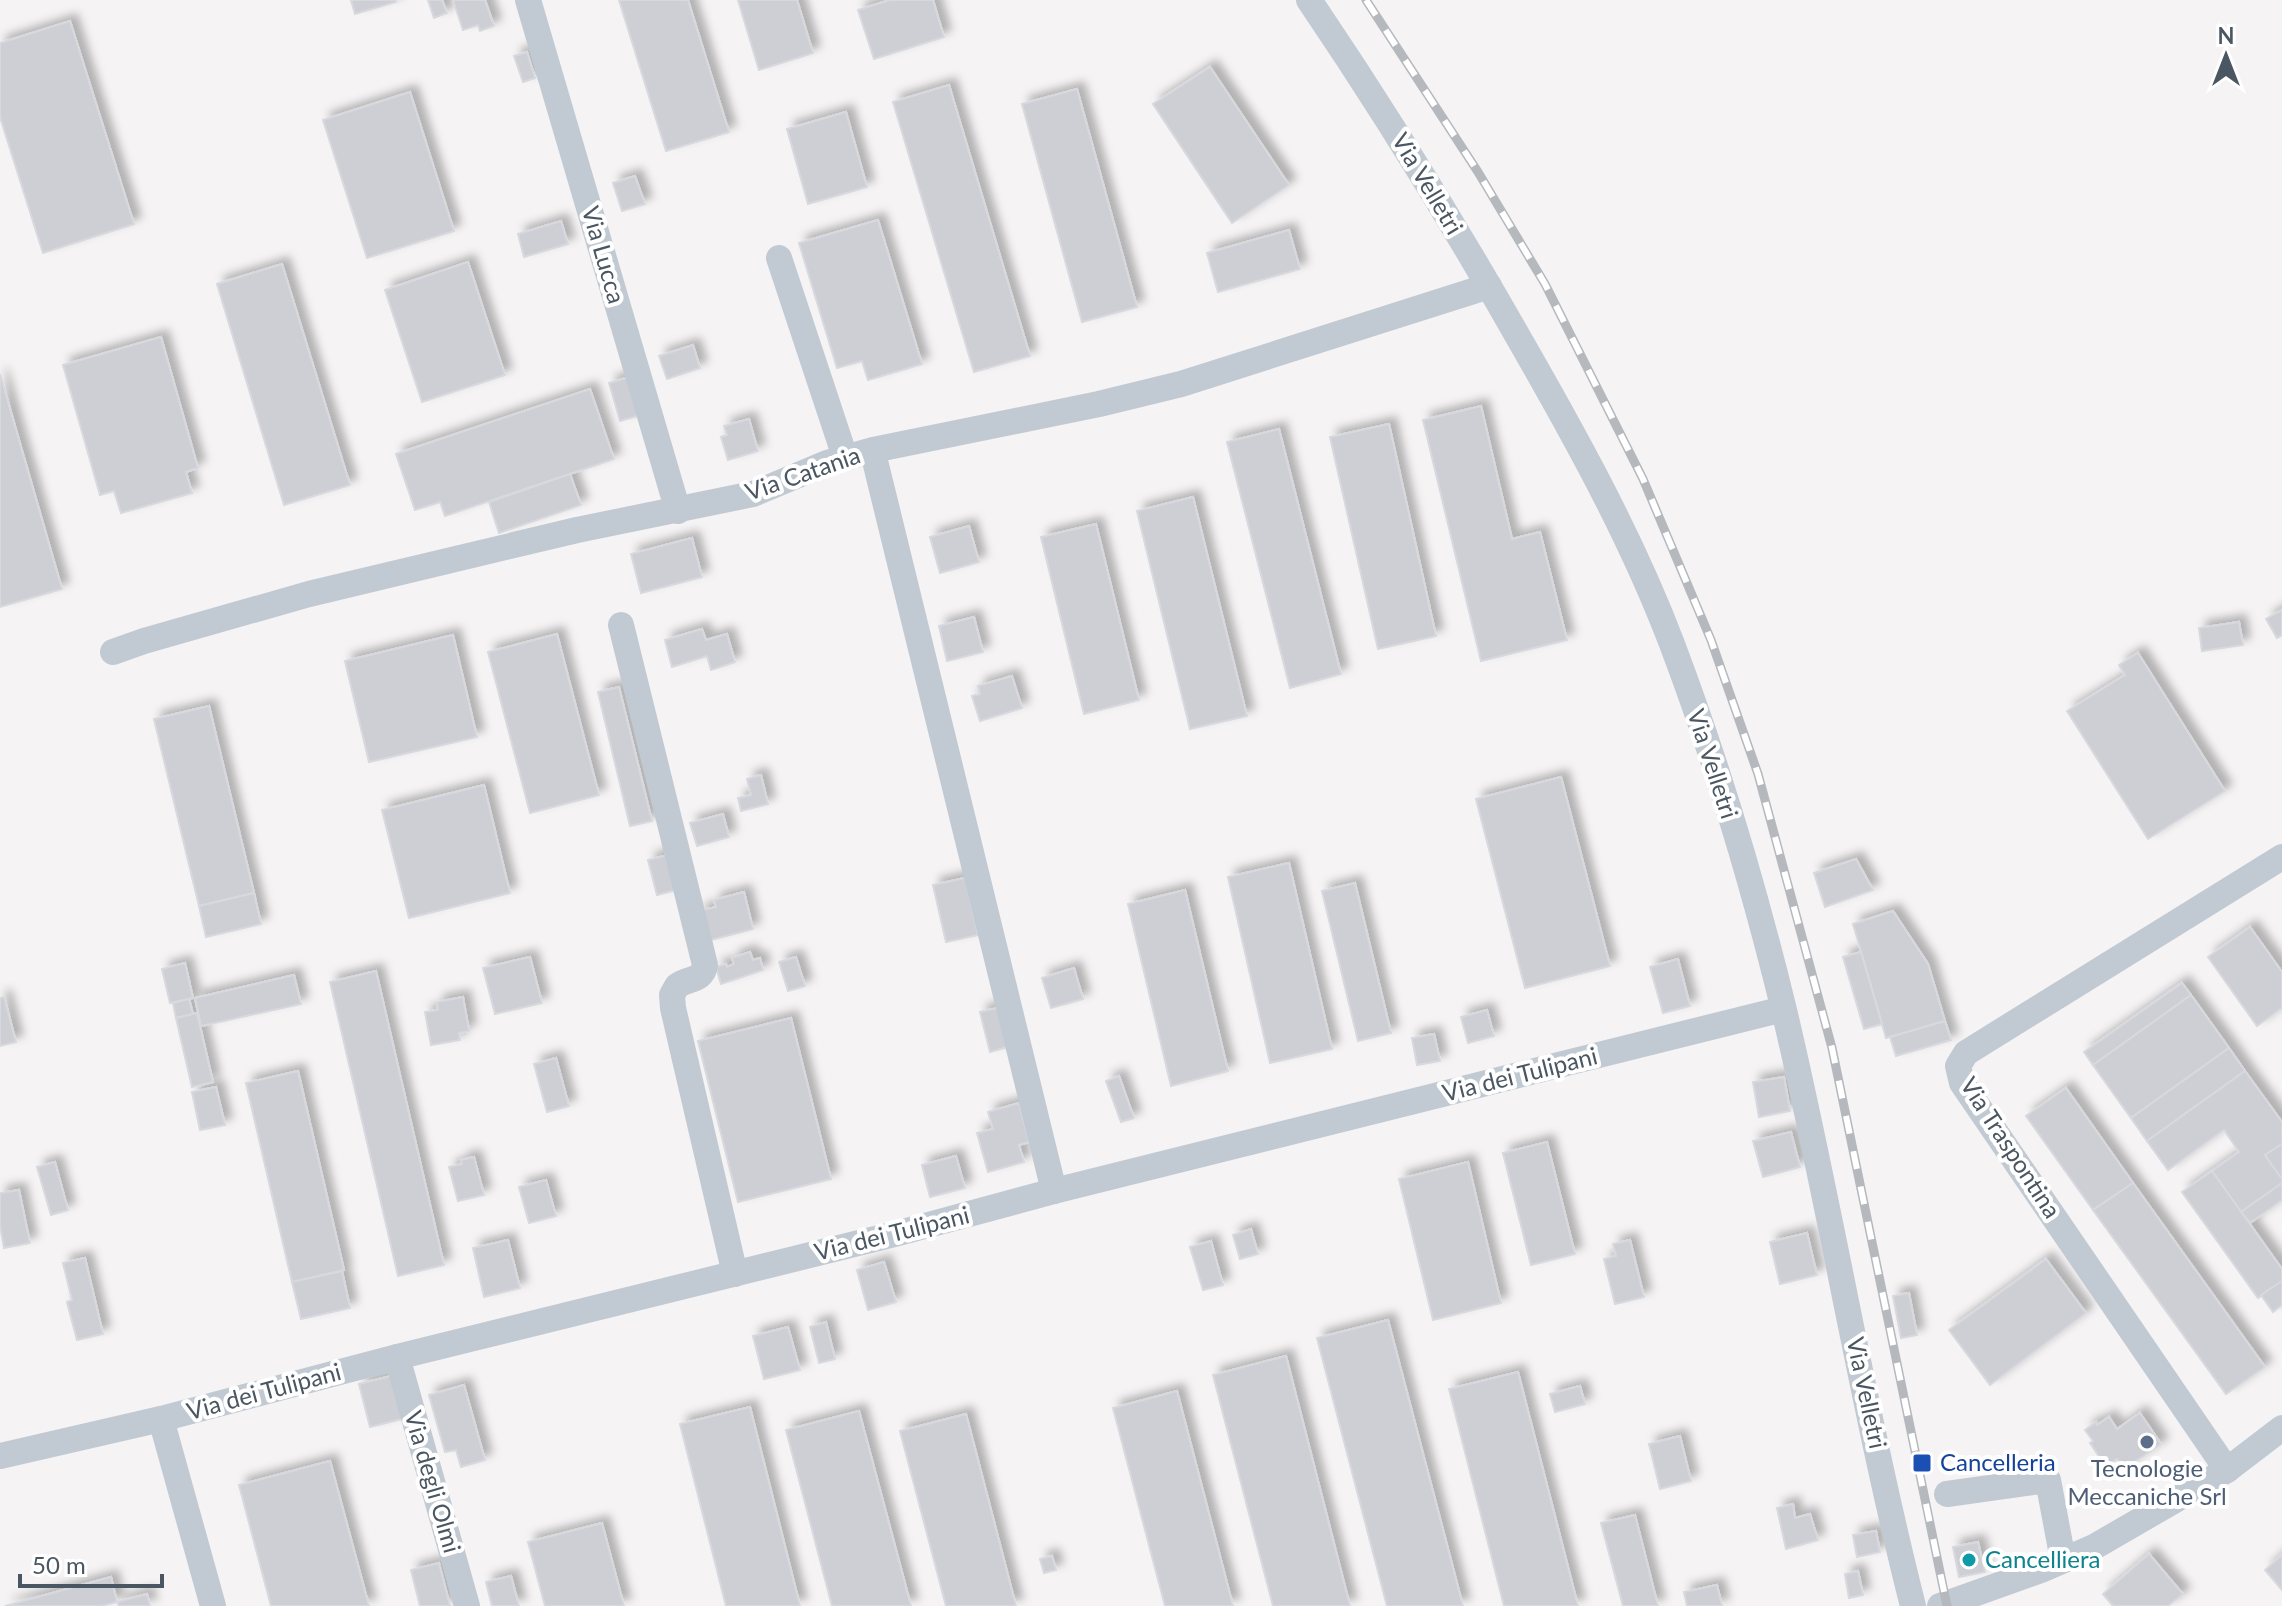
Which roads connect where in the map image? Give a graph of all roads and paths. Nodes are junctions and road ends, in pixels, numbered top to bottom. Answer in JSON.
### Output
{"nodes":[{"id":1,"x":528,"y":0,"type":"edge"},
{"id":2,"x":1309,"y":0,"type":"edge"},
{"id":3,"x":779,"y":258,"type":"dead end"},
{"id":4,"x":1489,"y":286,"type":"junction"},
{"id":5,"x":845,"y":457,"type":"junction"},
{"id":6,"x":876,"y":465,"type":"dead end"},
{"id":7,"x":678,"y":511,"type":"junction"},
{"id":8,"x":621,"y":625,"type":"dead end"},
{"id":9,"x":113,"y":652,"type":"dead end"},
{"id":10,"x":2282,"y":857,"type":"edge"},
{"id":11,"x":1783,"y":1009,"type":"junction"},
{"id":12,"x":1054,"y":1191,"type":"junction"},
{"id":13,"x":735,"y":1274,"type":"junction"},
{"id":14,"x":397,"y":1357,"type":"junction"},
{"id":15,"x":161,"y":1419,"type":"junction"},
{"id":16,"x":2282,"y":1428,"type":"edge"},
{"id":17,"x":0,"y":1456,"type":"edge"},
{"id":18,"x":2227,"y":1470,"type":"junction"},
{"id":19,"x":1947,"y":1494,"type":"dead end"},
{"id":20,"x":2063,"y":1560,"type":"junction"},
{"id":21,"x":213,"y":1606,"type":"edge"},
{"id":22,"x":467,"y":1606,"type":"edge"},
{"id":23,"x":1913,"y":1606,"type":"edge"},
{"id":24,"x":1940,"y":1606,"type":"edge"}],
"edges":[{"from":1,"to":7,"type":"street","name":"Via Lucca"},
{"from":2,"to":4,"type":"street","name":"Via Velletri"},
{"from":3,"to":5,"type":"street"},
{"from":4,"to":5,"type":"street","name":"Via Catania"},
{"from":4,"to":11,"type":"street","name":"Via Velletri"},
{"from":5,"to":7,"type":"street","name":"Via Catania"},
{"from":6,"to":12,"type":"street"},
{"from":7,"to":9,"type":"street","name":"Via Catania"},
{"from":8,"to":13,"type":"street"},
{"from":10,"to":18,"type":"street","name":"Via Traspontina"},
{"from":11,"to":12,"type":"street","name":"Via dei Tulipani"},
{"from":11,"to":23,"type":"street","name":"Via Velletri"},
{"from":12,"to":13,"type":"street","name":"Via dei Tulipani"},
{"from":13,"to":14,"type":"street","name":"Via dei Tulipani"},
{"from":14,"to":15,"type":"street","name":"Via dei Tulipani"},
{"from":14,"to":22,"type":"street","name":"Via degli Olmi"},
{"from":15,"to":17,"type":"street","name":"Via dei Tulipani"},
{"from":15,"to":21,"type":"street"},
{"from":16,"to":18,"type":"street"},
{"from":18,"to":20,"type":"street"},
{"from":19,"to":20,"type":"street"},
{"from":20,"to":24,"type":"street"}]}
